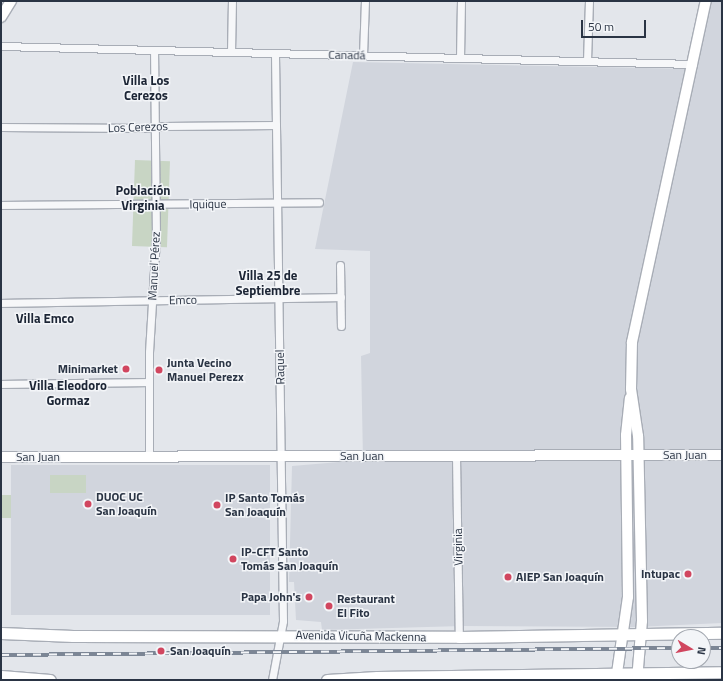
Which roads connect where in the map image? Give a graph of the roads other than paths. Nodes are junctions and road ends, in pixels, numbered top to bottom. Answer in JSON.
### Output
{"nodes":[{"id":1,"x":11,"y":1,"type":"edge"},
{"id":2,"x":232,"y":1,"type":"edge"},
{"id":3,"x":365,"y":1,"type":"edge"},
{"id":4,"x":461,"y":1,"type":"edge"},
{"id":5,"x":589,"y":1,"type":"edge"},
{"id":6,"x":706,"y":1,"type":"edge"},
{"id":7,"x":1,"y":18,"type":"edge"},
{"id":8,"x":1,"y":46,"type":"edge"},
{"id":9,"x":154,"y":50,"type":"junction"},
{"id":10,"x":231,"y":52,"type":"junction"},
{"id":11,"x":275,"y":53,"type":"junction"},
{"id":12,"x":363,"y":56,"type":"junction"},
{"id":13,"x":460,"y":58,"type":"junction"},
{"id":14,"x":587,"y":61,"type":"junction"},
{"id":15,"x":692,"y":64,"type":"junction"},
{"id":16,"x":276,"y":125,"type":"junction"},
{"id":17,"x":1,"y":127,"type":"edge"},
{"id":18,"x":155,"y":127,"type":"junction"},
{"id":19,"x":319,"y":202,"type":"dead end"},
{"id":20,"x":277,"y":203,"type":"junction"},
{"id":21,"x":156,"y":204,"type":"junction"},
{"id":22,"x":1,"y":205,"type":"edge"},
{"id":23,"x":340,"y":265,"type":"dead end"},
{"id":24,"x":341,"y":297,"type":"junction"},
{"id":25,"x":279,"y":298,"type":"junction"},
{"id":26,"x":152,"y":300,"type":"junction"},
{"id":27,"x":1,"y":302,"type":"edge"},
{"id":28,"x":341,"y":326,"type":"dead end"},
{"id":29,"x":148,"y":382,"type":"junction"},
{"id":30,"x":1,"y":384,"type":"edge"},
{"id":31,"x":631,"y":392,"type":"junction"},
{"id":32,"x":722,"y":455,"type":"edge"},
{"id":33,"x":456,"y":456,"type":"junction"},
{"id":34,"x":626,"y":456,"type":"junction"},
{"id":35,"x":638,"y":456,"type":"junction"},
{"id":36,"x":149,"y":457,"type":"junction"},
{"id":37,"x":282,"y":457,"type":"junction"},
{"id":38,"x":1,"y":458,"type":"edge"},
{"id":39,"x":1,"y":633,"type":"edge"},
{"id":40,"x":722,"y":633,"type":"edge"},
{"id":41,"x":624,"y":634,"type":"junction"},
{"id":42,"x":641,"y":634,"type":"junction"},
{"id":43,"x":282,"y":635,"type":"junction"},
{"id":44,"x":459,"y":637,"type":"junction"},
{"id":45,"x":722,"y":672,"type":"edge"},
{"id":46,"x":1,"y":676,"type":"edge"},
{"id":47,"x":617,"y":677,"type":"edge"},
{"id":48,"x":638,"y":677,"type":"edge"},
{"id":49,"x":50,"y":680,"type":"edge"},
{"id":50,"x":272,"y":680,"type":"edge"},
{"id":51,"x":327,"y":680,"type":"edge"}],
"edges":[{"from":1,"to":7,"type":"main road"},
{"from":2,"to":10,"type":"street"},
{"from":3,"to":12,"type":"street"},
{"from":4,"to":13,"type":"street"},
{"from":5,"to":14,"type":"street"},
{"from":6,"to":15,"type":"main road"},
{"from":8,"to":9,"type":"street","name":"Canadá"},
{"from":9,"to":10,"type":"street","name":"Canadá"},
{"from":9,"to":18,"type":"street","name":"Manuel Pérez"},
{"from":10,"to":11,"type":"street","name":"Canadá"},
{"from":11,"to":12,"type":"street","name":"Canadá"},
{"from":11,"to":16,"type":"street","name":"Raquel"},
{"from":12,"to":13,"type":"street","name":"Canadá"},
{"from":13,"to":14,"type":"street","name":"Canadá"},
{"from":14,"to":15,"type":"street","name":"Canadá"},
{"from":15,"to":31,"type":"main road"},
{"from":16,"to":18,"type":"street","name":"Los Cerezos"},
{"from":16,"to":20,"type":"street","name":"Raquel"},
{"from":17,"to":18,"type":"street","name":"Los Cerezos"},
{"from":18,"to":21,"type":"street","name":"Manuel Pérez"},
{"from":19,"to":20,"type":"street","name":"Iquique"},
{"from":20,"to":21,"type":"street","name":"Iquique"},
{"from":20,"to":25,"type":"street","name":"Raquel"},
{"from":21,"to":22,"type":"street","name":"Iquique"},
{"from":21,"to":26,"type":"street","name":"Manuel Pérez"},
{"from":23,"to":24,"type":"street"},
{"from":24,"to":25,"type":"street","name":"Emco"},
{"from":24,"to":28,"type":"street"},
{"from":25,"to":26,"type":"street","name":"Emco"},
{"from":25,"to":37,"type":"street","name":"Raquel"},
{"from":26,"to":27,"type":"street","name":"Emco"},
{"from":26,"to":29,"type":"street","name":"Manuel Pérez"},
{"from":29,"to":30,"type":"street"},
{"from":29,"to":36,"type":"street","name":"Manuel Pérez"},
{"from":31,"to":34,"type":"main road"},
{"from":31,"to":35,"type":"main road"},
{"from":32,"to":35,"type":"main road","name":"San Juan"},
{"from":33,"to":34,"type":"main road","name":"San Juan"},
{"from":33,"to":37,"type":"main road","name":"San Juan"},
{"from":33,"to":44,"type":"street","name":"Virginia"},
{"from":34,"to":35,"type":"main road","name":"San Juan"},
{"from":34,"to":41,"type":"main road"},
{"from":35,"to":42,"type":"main road"},
{"from":36,"to":37,"type":"main road","name":"San Juan"},
{"from":36,"to":38,"type":"main road","name":"San Juan"},
{"from":37,"to":43,"type":"street","name":"Raquel"},
{"from":39,"to":43,"type":"main road","name":"Avenida Vicuña Mackenna"},
{"from":40,"to":42,"type":"main road","name":"Avenida Vicuña Mackenna"},
{"from":41,"to":42,"type":"main road","name":"Avenida Vicuña Mackenna"},
{"from":41,"to":44,"type":"main road","name":"Avenida Vicuña Mackenna"},
{"from":41,"to":47,"type":"main road"},
{"from":42,"to":48,"type":"main road"},
{"from":43,"to":44,"type":"main road","name":"Avenida Vicuña Mackenna"},
{"from":43,"to":50,"type":"street","name":"Raquel"},
{"from":45,"to":48,"type":"main road"},
{"from":46,"to":49,"type":"main road"},
{"from":47,"to":48,"type":"main road"},
{"from":47,"to":51,"type":"main road"}]}
